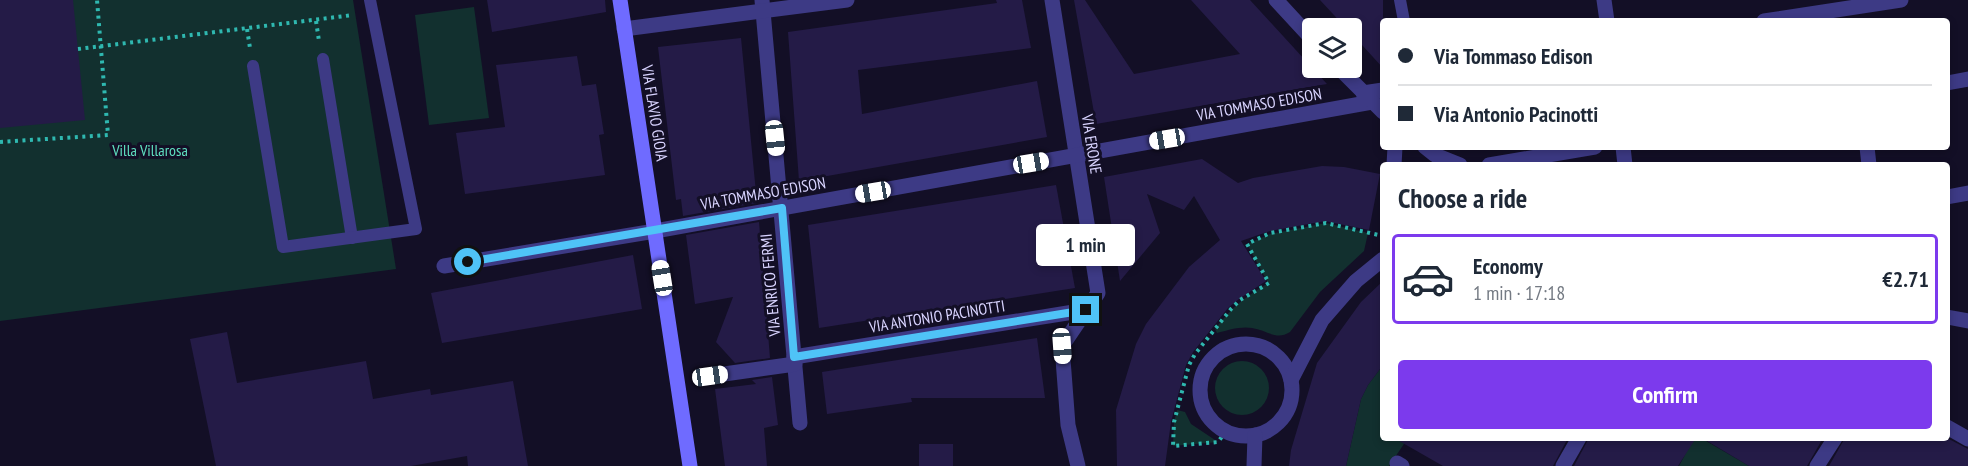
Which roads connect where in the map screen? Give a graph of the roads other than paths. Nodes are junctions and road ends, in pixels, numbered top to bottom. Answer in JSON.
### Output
{"nodes":[{"id":1,"x":620,"y":0,"type":"edge"},
{"id":2,"x":847,"y":0,"type":"edge"},
{"id":3,"x":1052,"y":0,"type":"edge"},
{"id":4,"x":1276,"y":0,"type":"edge"},
{"id":5,"x":1400,"y":0,"type":"edge"},
{"id":6,"x":1604,"y":0,"type":"edge"},
{"id":7,"x":1901,"y":0,"type":"edge"},
{"id":8,"x":762,"y":5,"type":"edge"},
{"id":9,"x":371,"y":6,"type":"edge"},
{"id":10,"x":1849,"y":10,"type":"edge"},
{"id":11,"x":1403,"y":18,"type":"edge"},
{"id":12,"x":1607,"y":18,"type":"edge"},
{"id":13,"x":1787,"y":18,"type":"edge"},
{"id":14,"x":1302,"y":28,"type":"edge"},
{"id":15,"x":624,"y":29,"type":"junction"},
{"id":16,"x":323,"y":59,"type":"dead end"},
{"id":17,"x":253,"y":66,"type":"dead end"},
{"id":18,"x":1349,"y":78,"type":"edge"},
{"id":19,"x":1968,"y":80,"type":"edge"},
{"id":20,"x":1950,"y":83,"type":"edge"},
{"id":21,"x":1373,"y":103,"type":"edge"},
{"id":22,"x":1428,"y":150,"type":"edge"},
{"id":23,"x":1577,"y":150,"type":"edge"},
{"id":24,"x":1076,"y":155,"type":"junction"},
{"id":25,"x":1452,"y":162,"type":"edge"},
{"id":26,"x":1507,"y":162,"type":"edge"},
{"id":27,"x":1968,"y":193,"type":"edge"},
{"id":28,"x":1950,"y":196,"type":"edge"},
{"id":29,"x":782,"y":208,"type":"junction"},
{"id":30,"x":655,"y":231,"type":"junction"},
{"id":31,"x":352,"y":238,"type":"junction"},
{"id":32,"x":1380,"y":261,"type":"edge"},
{"id":33,"x":444,"y":266,"type":"dead end"},
{"id":34,"x":1086,"y":310,"type":"junction"},
{"id":35,"x":1950,"y":318,"type":"edge"},
{"id":36,"x":1968,"y":321,"type":"edge"},
{"id":37,"x":795,"y":360,"type":"junction"},
{"id":38,"x":710,"y":376,"type":"dead end"},
{"id":39,"x":1291,"y":380,"type":"junction"},
{"id":40,"x":800,"y":423,"type":"dead end"},
{"id":41,"x":1950,"y":429,"type":"edge"},
{"id":42,"x":1255,"y":435,"type":"junction"},
{"id":43,"x":1968,"y":439,"type":"edge"},
{"id":44,"x":1577,"y":441,"type":"edge"},
{"id":45,"x":1833,"y":441,"type":"edge"},
{"id":46,"x":690,"y":466,"type":"edge"},
{"id":47,"x":1078,"y":466,"type":"edge"},
{"id":48,"x":1254,"y":466,"type":"edge"},
{"id":49,"x":1563,"y":466,"type":"edge"},
{"id":50,"x":1818,"y":466,"type":"edge"}],
"edges":[{"from":1,"to":15,"type":"main road","name":"VIA FLAVIO GIOIA"},
{"from":2,"to":8,"type":"street"},
{"from":3,"to":24,"type":"street","name":"VIA ERONE"},
{"from":4,"to":14,"type":"street"},
{"from":5,"to":11,"type":"lane"},
{"from":6,"to":12,"type":"street"},
{"from":7,"to":10,"type":"street"},
{"from":8,"to":15,"type":"street"},
{"from":8,"to":29,"type":"street","name":"VIA ENRICO FERMI"},
{"from":9,"to":31,"type":"lane"},
{"from":10,"to":13,"type":"street"},
{"from":15,"to":30,"type":"main road","name":"VIA FLAVIO GIOIA"},
{"from":16,"to":31,"type":"lane"},
{"from":17,"to":31,"type":"lane"},
{"from":18,"to":21,"type":"street"},
{"from":19,"to":20,"type":"street"},
{"from":21,"to":24,"type":"street","name":"VIA TOMMASO EDISON"},
{"from":22,"to":25,"type":"street"},
{"from":23,"to":26,"type":"street"},
{"from":24,"to":29,"type":"street","name":"VIA TOMMASO EDISON"},
{"from":24,"to":34,"type":"street","name":"VIA ERONE"},
{"from":27,"to":28,"type":"street"},
{"from":29,"to":30,"type":"street","name":"VIA TOMMASO EDISON"},
{"from":29,"to":37,"type":"street","name":"VIA ENRICO FERMI"},
{"from":30,"to":33,"type":"street","name":"VIA TOMMASO EDISON"},
{"from":30,"to":46,"type":"main road","name":"VIA FLAVIO GIOIA"},
{"from":32,"to":39,"type":"street"},
{"from":34,"to":37,"type":"street","name":"VIA ANTONIO PACINOTTI"},
{"from":34,"to":47,"type":"street"},
{"from":35,"to":36,"type":"street"},
{"from":37,"to":38,"type":"street","name":"VIA ANTONIO PACINOTTI"},
{"from":37,"to":40,"type":"street","name":"VIA ENRICO FERMI"},
{"from":39,"to":42,"type":"street"},
{"from":39,"to":42,"type":"street"},
{"from":41,"to":43,"type":"street"},
{"from":42,"to":48,"type":"street"},
{"from":44,"to":49,"type":"street"},
{"from":45,"to":50,"type":"street"}]}
